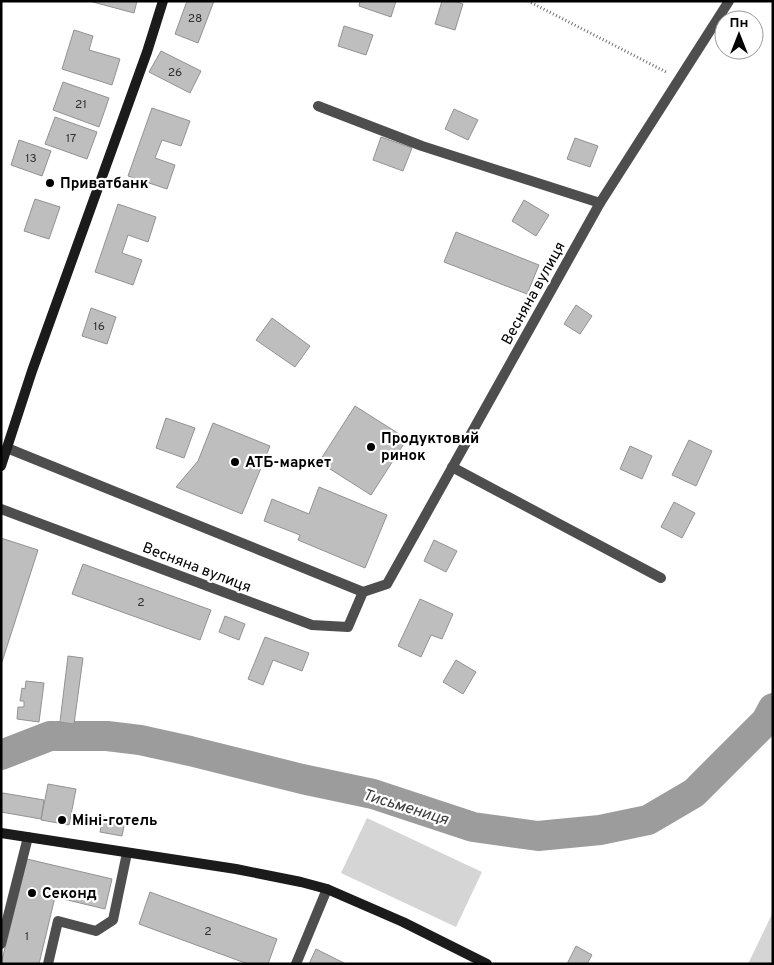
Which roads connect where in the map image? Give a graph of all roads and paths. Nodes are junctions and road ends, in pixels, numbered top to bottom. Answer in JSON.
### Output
{"nodes":[{"id":1,"x":162,"y":1,"type":"edge"},
{"id":2,"x":528,"y":1,"type":"edge"},
{"id":3,"x":729,"y":1,"type":"edge"},
{"id":4,"x":679,"y":79,"type":"junction"},
{"id":5,"x":318,"y":106,"type":"dead end"},
{"id":6,"x":600,"y":203,"type":"junction"},
{"id":7,"x":7,"y":448,"type":"junction"},
{"id":8,"x":1,"y":466,"type":"edge"},
{"id":9,"x":452,"y":467,"type":"junction"},
{"id":10,"x":1,"y":509,"type":"edge"},
{"id":11,"x":661,"y":578,"type":"dead end"},
{"id":12,"x":363,"y":592,"type":"junction"},
{"id":13,"x":1,"y":833,"type":"edge"},
{"id":14,"x":28,"y":837,"type":"junction"},
{"id":15,"x":127,"y":853,"type":"junction"},
{"id":16,"x":327,"y":889,"type":"junction"},
{"id":17,"x":1,"y":944,"type":"edge"},
{"id":18,"x":48,"y":964,"type":"edge"},
{"id":19,"x":296,"y":964,"type":"edge"},
{"id":20,"x":487,"y":964,"type":"edge"}],
"edges":[{"from":1,"to":7,"type":"main road"},
{"from":2,"to":4,"type":"path"},
{"from":3,"to":4,"type":"street","name":"Весняна вулиця"},
{"from":4,"to":6,"type":"street","name":"Весняна вулиця"},
{"from":5,"to":6,"type":"street"},
{"from":6,"to":9,"type":"street","name":"Весняна вулиця"},
{"from":7,"to":8,"type":"main road"},
{"from":7,"to":12,"type":"street"},
{"from":9,"to":11,"type":"street"},
{"from":9,"to":12,"type":"street","name":"Весняна вулиця"},
{"from":10,"to":12,"type":"street","name":"Весняна вулиця"},
{"from":13,"to":14,"type":"main road"},
{"from":14,"to":15,"type":"main road"},
{"from":14,"to":17,"type":"street"},
{"from":15,"to":16,"type":"main road"},
{"from":15,"to":18,"type":"street"},
{"from":16,"to":19,"type":"street"},
{"from":16,"to":20,"type":"main road"}]}
